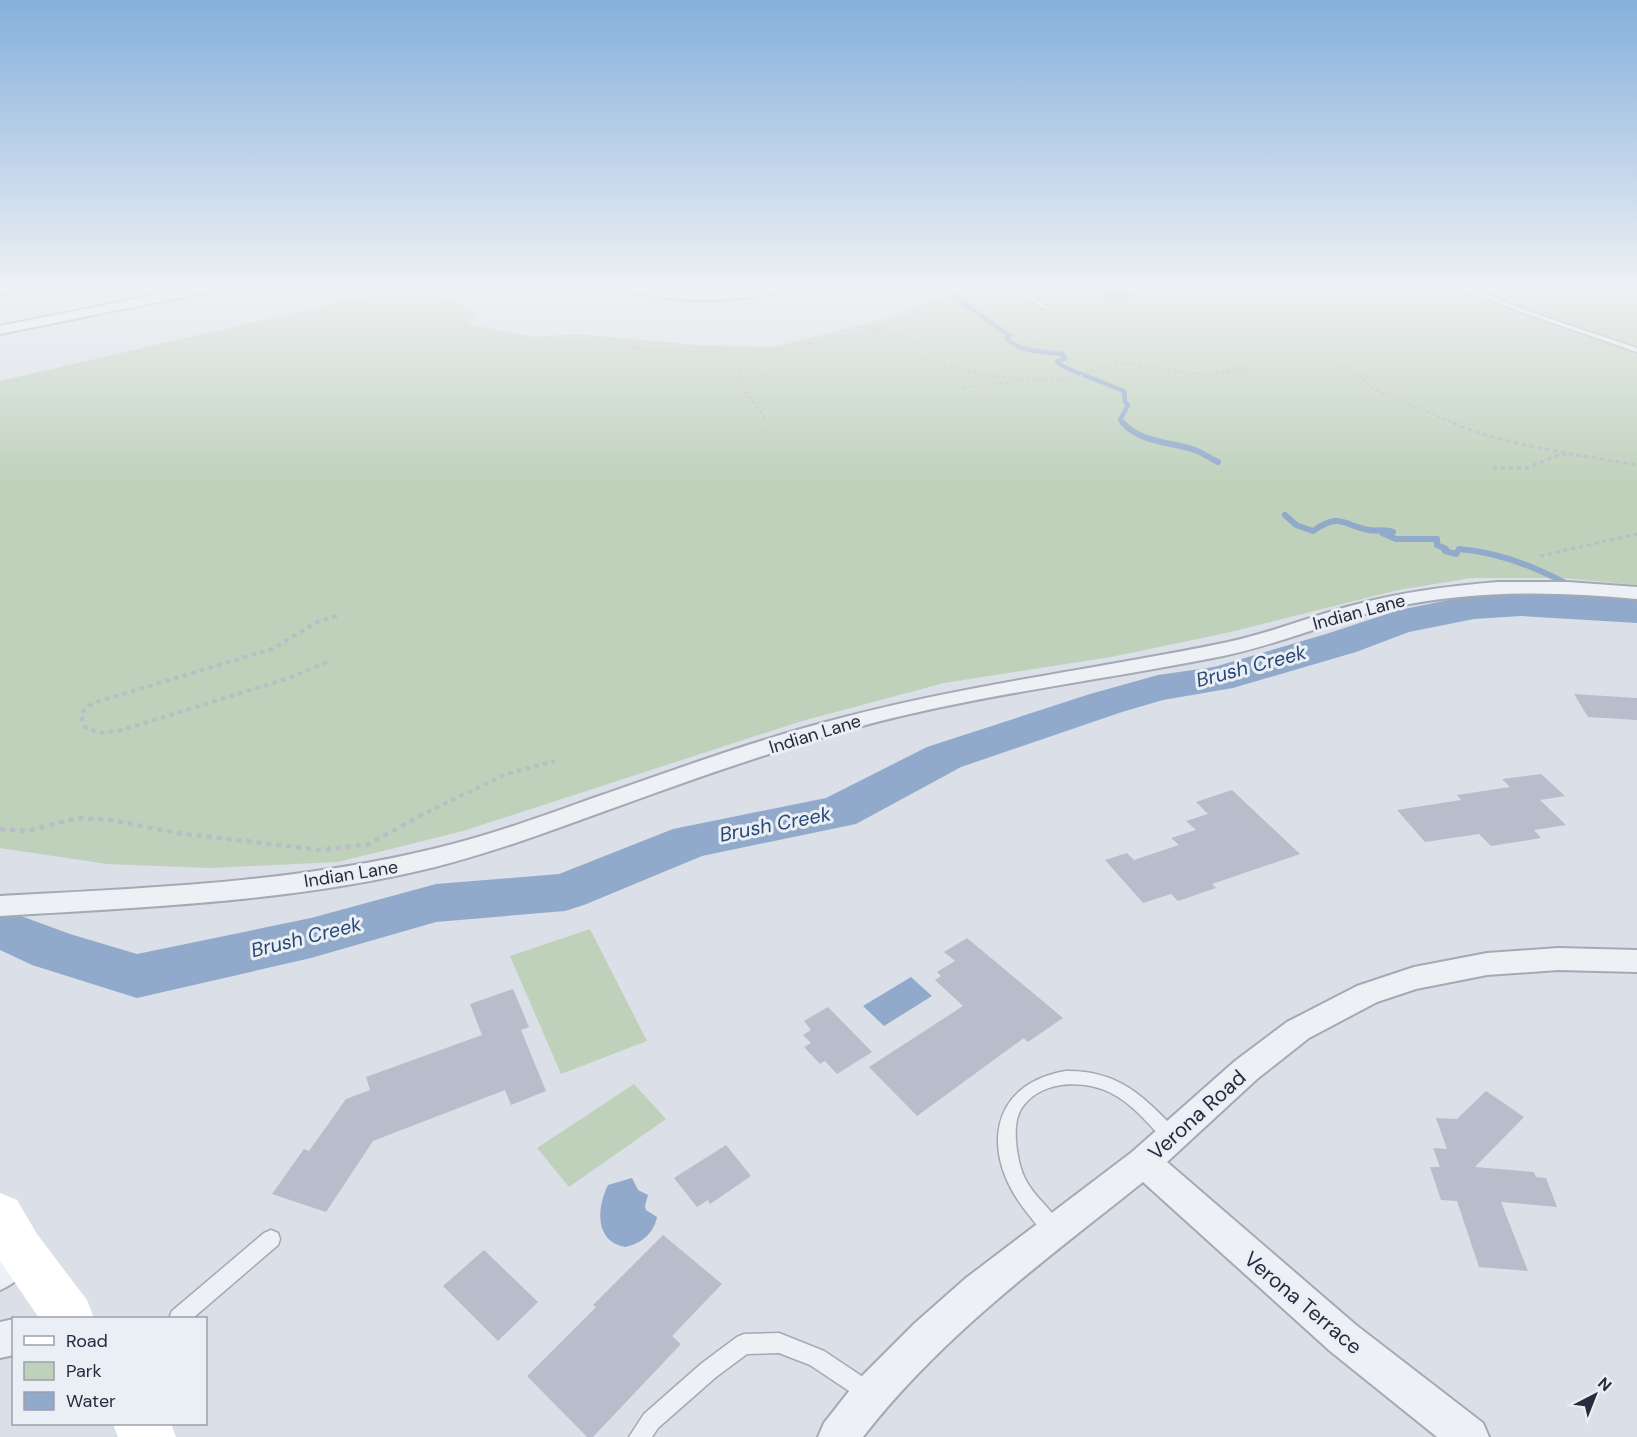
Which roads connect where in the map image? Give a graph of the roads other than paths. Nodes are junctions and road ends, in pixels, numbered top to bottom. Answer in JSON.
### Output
{"nodes":[{"id":1,"x":1631,"y":593,"type":"edge"},
{"id":2,"x":0,"y":906,"type":"edge"},
{"id":3,"x":1637,"y":961,"type":"edge"},
{"id":4,"x":1172,"y":1137,"type":"junction"},
{"id":5,"x":1144,"y":1162,"type":"junction"},
{"id":6,"x":1054,"y":1231,"type":"junction"},
{"id":7,"x":271,"y":1239,"type":"dead end"},
{"id":8,"x":7,"y":1246,"type":"edge"},
{"id":9,"x":68,"y":1317,"type":"edge"},
{"id":10,"x":180,"y":1317,"type":"edge"},
{"id":11,"x":871,"y":1395,"type":"junction"},
{"id":12,"x":639,"y":1437,"type":"edge"},
{"id":13,"x":838,"y":1437,"type":"edge"},
{"id":14,"x":1469,"y":1437,"type":"edge"}],
"edges":[{"from":1,"to":2,"type":"street","name":"Indian Lane"},
{"from":3,"to":4,"type":"street","name":"Verona Road"},
{"from":4,"to":5,"type":"street","name":"Verona Road"},
{"from":4,"to":6,"type":"lane"},
{"from":5,"to":6,"type":"street","name":"Verona Road"},
{"from":5,"to":14,"type":"street","name":"Verona Terrace"},
{"from":6,"to":11,"type":"street","name":"Verona Road"},
{"from":7,"to":10,"type":"lane"},
{"from":8,"to":9,"type":"main road"},
{"from":11,"to":12,"type":"lane"},
{"from":11,"to":13,"type":"street","name":"Verona Road"}]}
